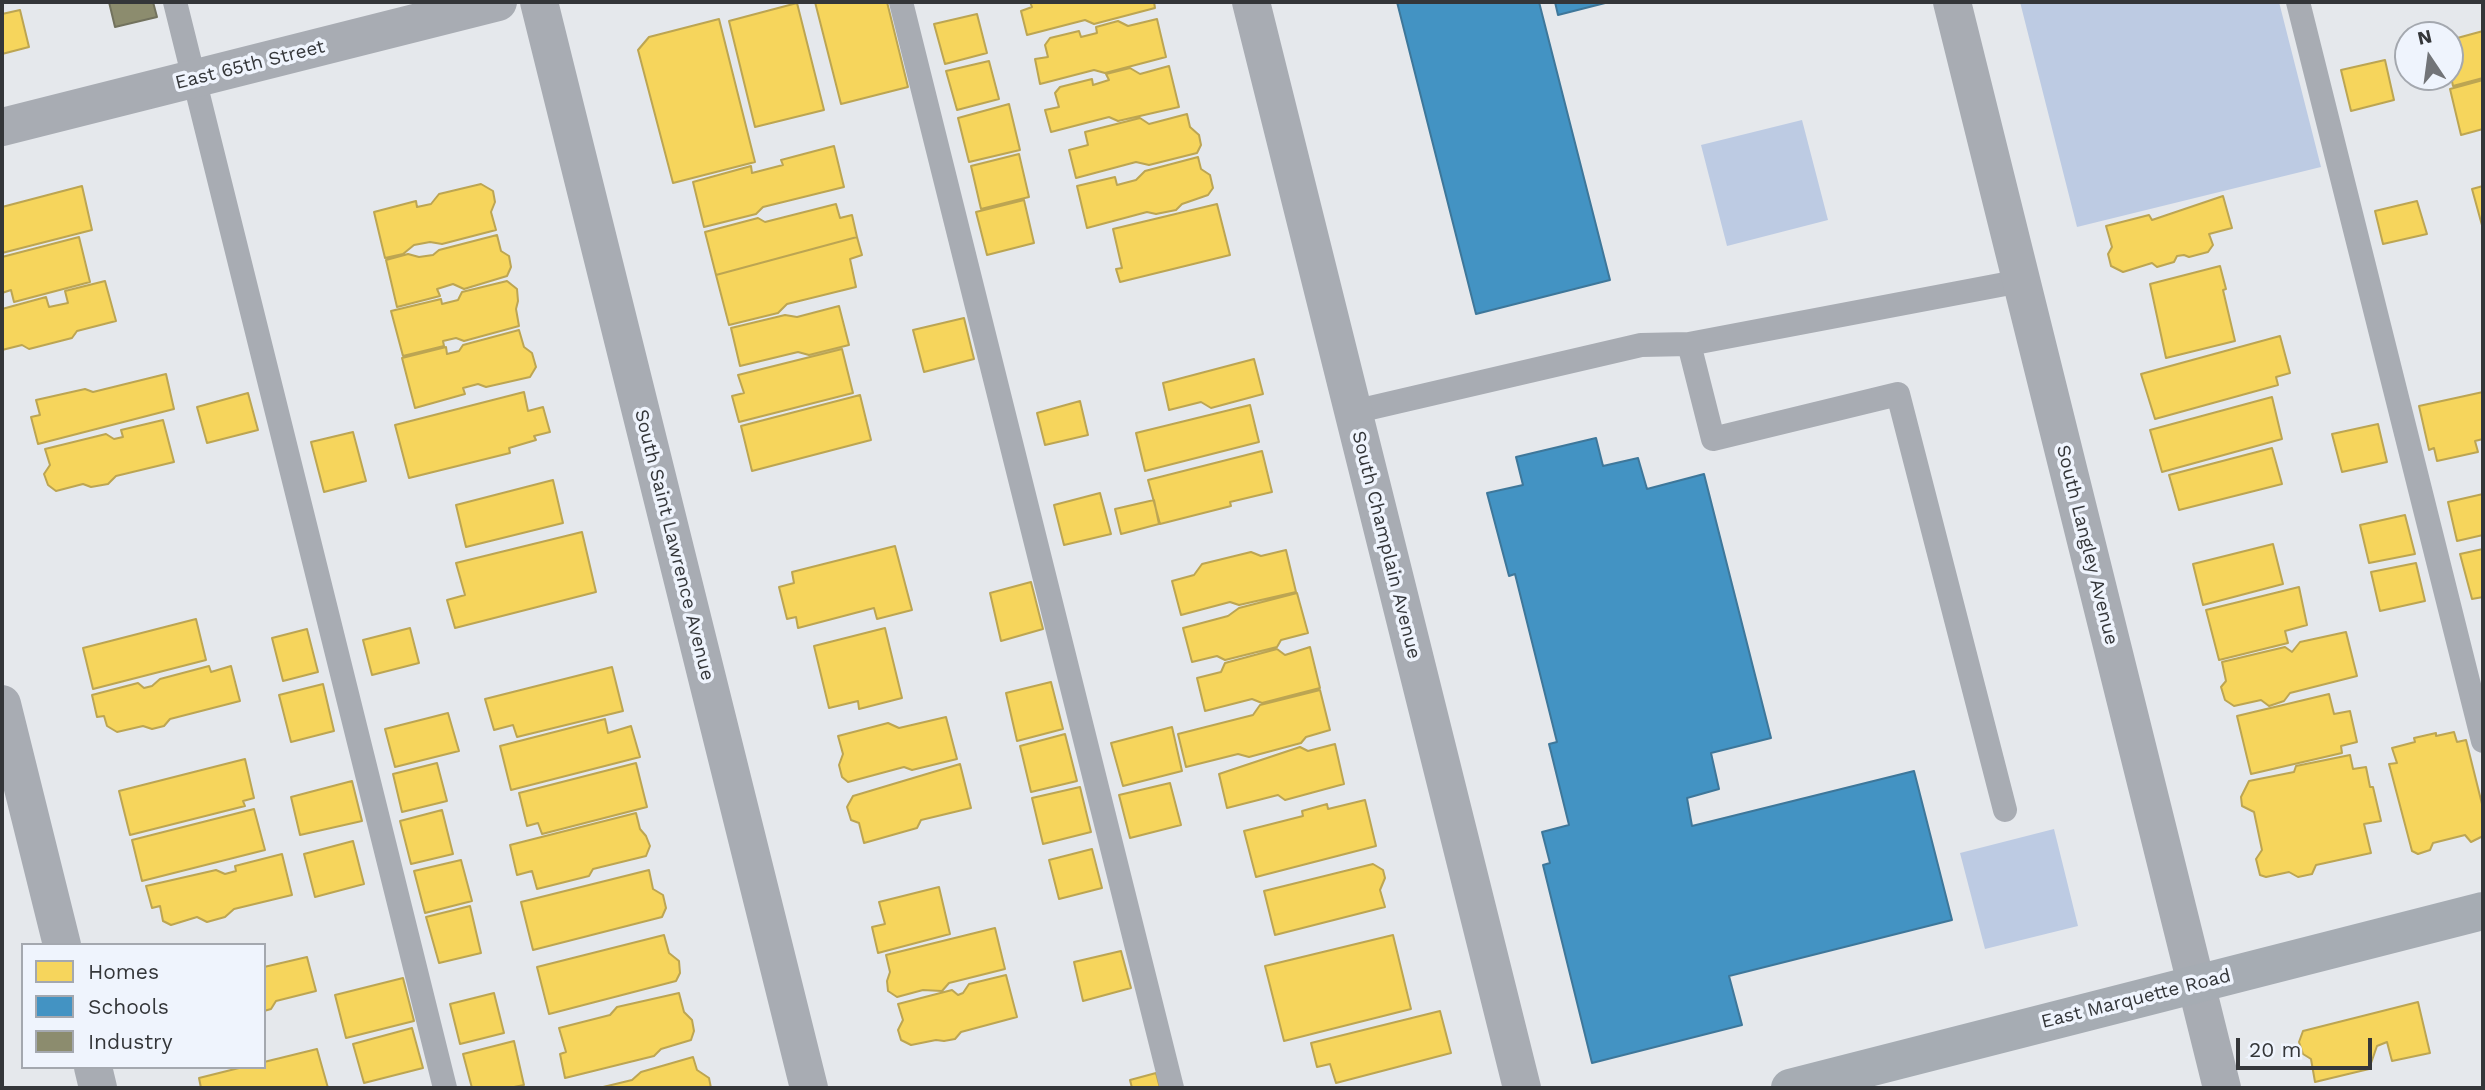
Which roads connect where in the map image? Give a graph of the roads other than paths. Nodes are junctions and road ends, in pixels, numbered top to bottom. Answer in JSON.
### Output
{"nodes":[{"id":1,"x":175,"y":2,"type":"edge"},
{"id":2,"x":498,"y":2,"type":"edge"},
{"id":3,"x":539,"y":2,"type":"edge"},
{"id":4,"x":901,"y":2,"type":"edge"},
{"id":5,"x":1251,"y":2,"type":"edge"},
{"id":6,"x":1952,"y":2,"type":"edge"},
{"id":7,"x":2298,"y":2,"type":"edge"},
{"id":8,"x":195,"y":79,"type":"junction"},
{"id":9,"x":2,"y":127,"type":"edge"},
{"id":10,"x":2021,"y":281,"type":"junction"},
{"id":11,"x":1689,"y":344,"type":"junction"},
{"id":12,"x":1353,"y":412,"type":"junction"},
{"id":13,"x":2,"y":704,"type":"edge"},
{"id":14,"x":2483,"y":741,"type":"edge"},
{"id":15,"x":2005,"y":810,"type":"dead end"},
{"id":16,"x":2483,"y":911,"type":"edge"},
{"id":17,"x":62,"y":943,"type":"edge"},
{"id":18,"x":2196,"y":984,"type":"junction"},
{"id":19,"x":93,"y":1069,"type":"edge"},
{"id":20,"x":1864,"y":1079,"type":"edge"},
{"id":21,"x":98,"y":1088,"type":"edge"},
{"id":22,"x":445,"y":1088,"type":"edge"},
{"id":23,"x":809,"y":1088,"type":"edge"},
{"id":24,"x":1172,"y":1088,"type":"edge"},
{"id":25,"x":1522,"y":1088,"type":"edge"},
{"id":26,"x":1790,"y":1088,"type":"edge"},
{"id":27,"x":2222,"y":1088,"type":"edge"}],
"edges":[{"from":1,"to":8,"type":"lane"},
{"from":2,"to":8,"type":"street","name":"East 65th Street"},
{"from":3,"to":23,"type":"street","name":"South Saint Lawrence Avenue"},
{"from":4,"to":24,"type":"lane"},
{"from":5,"to":12,"type":"street","name":"South Champlain Avenue"},
{"from":6,"to":10,"type":"street","name":"South Langley Avenue"},
{"from":7,"to":14,"type":"lane"},
{"from":8,"to":9,"type":"street","name":"East 65th Street"},
{"from":8,"to":22,"type":"lane"},
{"from":10,"to":11,"type":"lane"},
{"from":10,"to":18,"type":"street","name":"South Langley Avenue"},
{"from":11,"to":12,"type":"lane"},
{"from":11,"to":15,"type":"lane"},
{"from":12,"to":25,"type":"street","name":"South Champlain Avenue"},
{"from":13,"to":17,"type":"street"},
{"from":16,"to":18,"type":"street","name":"East Marquette Road"},
{"from":18,"to":20,"type":"street","name":"East Marquette Road"},
{"from":18,"to":27,"type":"street","name":"South Langley Avenue"},
{"from":19,"to":21,"type":"street"},
{"from":20,"to":26,"type":"street","name":"East Marquette Road"}]}
